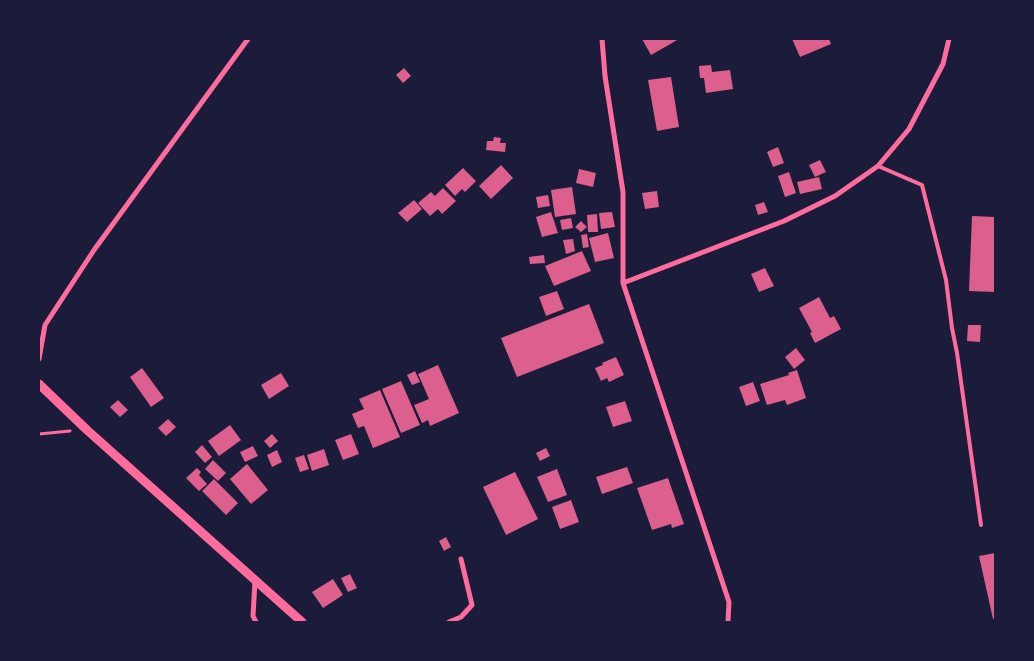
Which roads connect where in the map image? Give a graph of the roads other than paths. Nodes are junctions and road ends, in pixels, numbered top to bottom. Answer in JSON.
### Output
{"nodes":[{"id":1,"x":248,"y":39,"type":"edge"},
{"id":2,"x":602,"y":39,"type":"edge"},
{"id":3,"x":949,"y":39,"type":"edge"},
{"id":4,"x":878,"y":166,"type":"junction"},
{"id":5,"x":624,"y":283,"type":"junction"},
{"id":6,"x":39,"y":359,"type":"edge"},
{"id":7,"x":39,"y":384,"type":"edge"},
{"id":8,"x":981,"y":525,"type":"dead end"},
{"id":9,"x":461,"y":559,"type":"dead end"},
{"id":10,"x":255,"y":580,"type":"junction"},
{"id":11,"x":256,"y":622,"type":"edge"},
{"id":12,"x":302,"y":622,"type":"edge"},
{"id":13,"x":449,"y":622,"type":"edge"},
{"id":14,"x":728,"y":622,"type":"edge"}],
"edges":[{"from":1,"to":6,"type":"street"},
{"from":2,"to":5,"type":"street"},
{"from":3,"to":4,"type":"street"},
{"from":4,"to":5,"type":"street"},
{"from":4,"to":8,"type":"lane"},
{"from":5,"to":14,"type":"street"},
{"from":7,"to":10,"type":"street"},
{"from":9,"to":13,"type":"street"},
{"from":10,"to":11,"type":"street"},
{"from":10,"to":12,"type":"street"}]}
